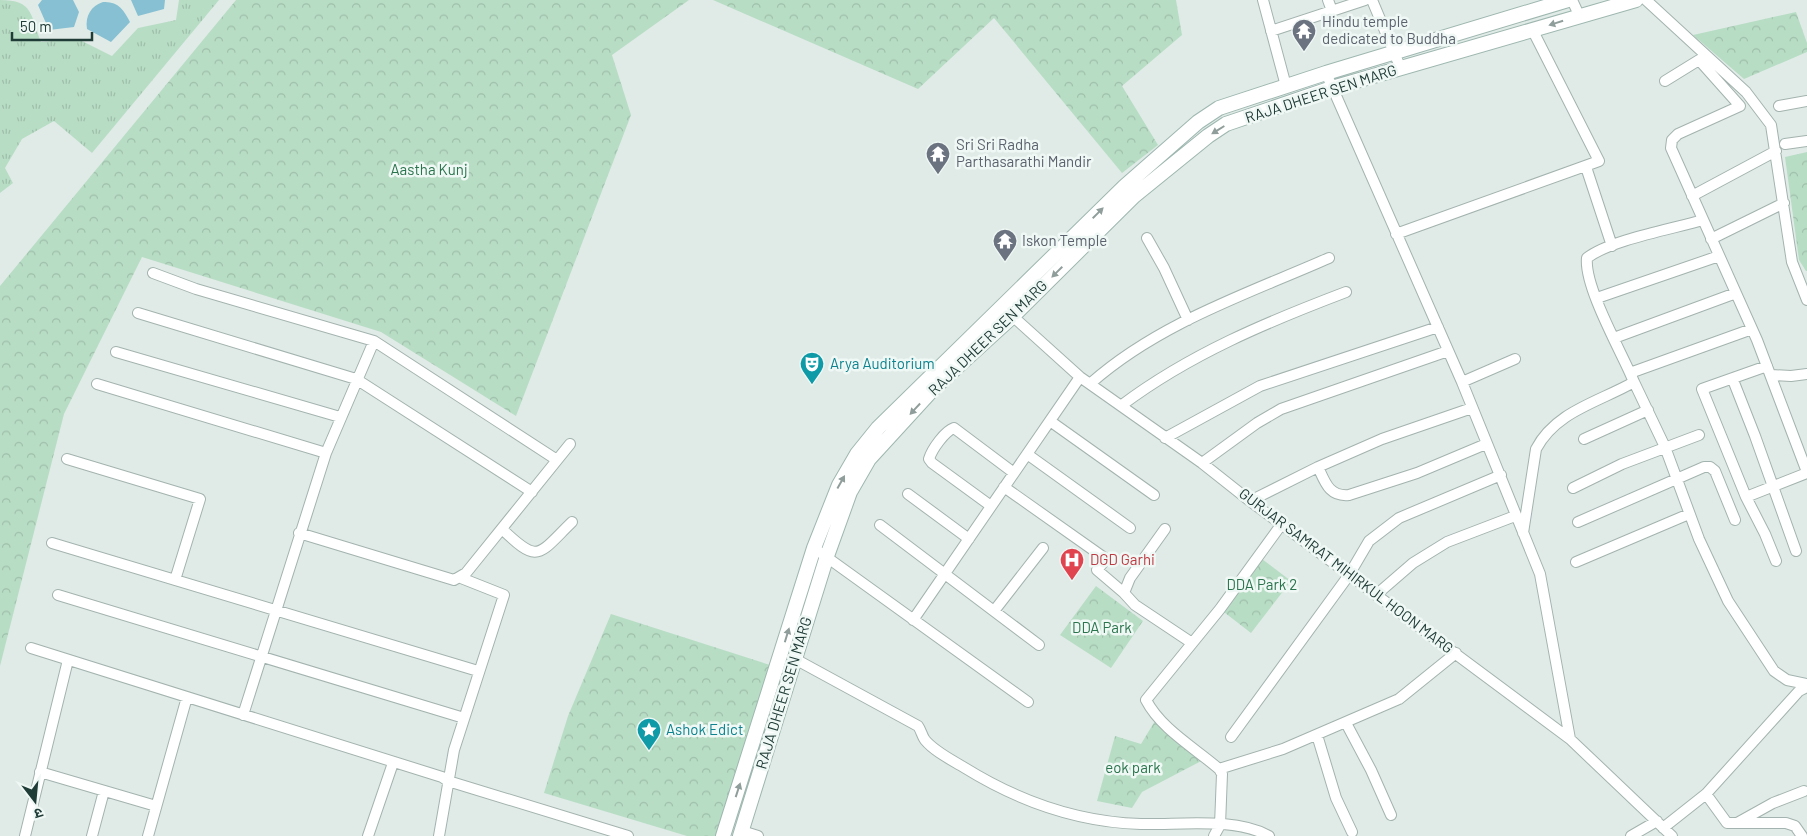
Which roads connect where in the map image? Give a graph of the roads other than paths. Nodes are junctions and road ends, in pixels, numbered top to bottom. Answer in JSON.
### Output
{"nodes":[{"id":1,"x":1263,"y":0,"type":"edge"},
{"id":2,"x":1328,"y":0,"type":"edge"},
{"id":3,"x":1365,"y":0,"type":"edge"},
{"id":4,"x":1372,"y":0,"type":"edge"},
{"id":5,"x":1570,"y":0,"type":"edge"},
{"id":6,"x":1636,"y":0,"type":"edge"},
{"id":7,"x":1646,"y":0,"type":"edge"},
{"id":8,"x":1332,"y":11,"type":"junction"},
{"id":9,"x":1580,"y":15,"type":"junction"},
{"id":10,"x":1533,"y":30,"type":"junction"},
{"id":11,"x":1271,"y":31,"type":"junction"},
{"id":12,"x":1393,"y":52,"type":"junction"},
{"id":13,"x":1401,"y":69,"type":"junction"},
{"id":14,"x":1326,"y":72,"type":"junction"},
{"id":15,"x":1665,"y":81,"type":"dead end"},
{"id":16,"x":1286,"y":86,"type":"junction"},
{"id":17,"x":1332,"y":88,"type":"junction"},
{"id":18,"x":1807,"y":101,"type":"edge"},
{"id":19,"x":1779,"y":106,"type":"dead end"},
{"id":20,"x":1807,"y":141,"type":"edge"},
{"id":21,"x":1785,"y":144,"type":"dead end"},
{"id":22,"x":1776,"y":151,"type":"junction"},
{"id":23,"x":1586,"y":167,"type":"junction"},
{"id":24,"x":1692,"y":196,"type":"junction"},
{"id":25,"x":1784,"y":203,"type":"junction"},
{"id":26,"x":1703,"y":220,"type":"junction"},
{"id":27,"x":1396,"y":234,"type":"junction"},
{"id":28,"x":1147,"y":238,"type":"dead end"},
{"id":29,"x":1711,"y":239,"type":"junction"},
{"id":30,"x":1612,"y":246,"type":"junction"},
{"id":31,"x":1719,"y":256,"type":"junction"},
{"id":32,"x":1329,"y":258,"type":"dead end"},
{"id":33,"x":153,"y":272,"type":"dead end"},
{"id":34,"x":1803,"y":279,"type":"edge"},
{"id":35,"x":1346,"y":292,"type":"dead end"},
{"id":36,"x":1736,"y":293,"type":"junction"},
{"id":37,"x":1596,"y":298,"type":"junction"},
{"id":38,"x":1807,"y":300,"type":"edge"},
{"id":39,"x":1007,"y":312,"type":"junction"},
{"id":40,"x":138,"y":313,"type":"dead end"},
{"id":41,"x":1188,"y":320,"type":"junction"},
{"id":42,"x":1438,"y":328,"type":"junction"},
{"id":43,"x":1752,"y":329,"type":"junction"},
{"id":44,"x":1614,"y":338,"type":"junction"},
{"id":45,"x":374,"y":341,"type":"junction"},
{"id":46,"x":1448,"y":351,"type":"junction"},
{"id":47,"x":116,"y":352,"type":"dead end"},
{"id":48,"x":1515,"y":359,"type":"dead end"},
{"id":49,"x":1769,"y":371,"type":"junction"},
{"id":50,"x":1807,"y":374,"type":"edge"},
{"id":51,"x":1080,"y":377,"type":"junction"},
{"id":52,"x":1632,"y":378,"type":"junction"},
{"id":53,"x":356,"y":379,"type":"junction"},
{"id":54,"x":1733,"y":380,"type":"junction"},
{"id":55,"x":1462,"y":382,"type":"junction"},
{"id":56,"x":1091,"y":383,"type":"junction"},
{"id":57,"x":98,"y":384,"type":"dead end"},
{"id":58,"x":1122,"y":405,"type":"junction"},
{"id":59,"x":1472,"y":408,"type":"junction"},
{"id":60,"x":1648,"y":410,"type":"junction"},
{"id":61,"x":340,"y":417,"type":"junction"},
{"id":62,"x":1050,"y":421,"type":"junction"},
{"id":63,"x":1699,"y":435,"type":"dead end"},
{"id":64,"x":1165,"y":438,"type":"junction"},
{"id":65,"x":1584,"y":439,"type":"dead end"},
{"id":66,"x":570,"y":444,"type":"dead end"},
{"id":67,"x":1486,"y":444,"type":"junction"},
{"id":68,"x":1664,"y":447,"type":"junction"},
{"id":69,"x":326,"y":453,"type":"junction"},
{"id":70,"x":1027,"y":454,"type":"junction"},
{"id":71,"x":67,"y":459,"type":"dead end"},
{"id":72,"x":557,"y":460,"type":"junction"},
{"id":73,"x":1202,"y":463,"type":"junction"},
{"id":74,"x":1318,"y":466,"type":"junction"},
{"id":75,"x":1014,"y":473,"type":"junction"},
{"id":76,"x":1807,"y":473,"type":"edge"},
{"id":77,"x":1501,"y":475,"type":"junction"},
{"id":78,"x":1678,"y":480,"type":"junction"},
{"id":79,"x":1004,"y":487,"type":"junction"},
{"id":80,"x":1774,"y":487,"type":"junction"},
{"id":81,"x":1573,"y":488,"type":"dead end"},
{"id":82,"x":532,"y":492,"type":"junction"},
{"id":83,"x":908,"y":494,"type":"dead end"},
{"id":84,"x":1154,"y":495,"type":"dead end"},
{"id":85,"x":1746,"y":497,"type":"junction"},
{"id":86,"x":1250,"y":501,"type":"junction"},
{"id":87,"x":991,"y":506,"type":"junction"},
{"id":88,"x":1689,"y":514,"type":"junction"},
{"id":89,"x":1515,"y":516,"type":"junction"},
{"id":90,"x":1735,"y":520,"type":"dead end"},
{"id":91,"x":572,"y":522,"type":"dead end"},
{"id":92,"x":1578,"y":522,"type":"dead end"},
{"id":93,"x":1281,"y":524,"type":"junction"},
{"id":94,"x":880,"y":525,"type":"dead end"},
{"id":95,"x":1130,"y":528,"type":"dead end"},
{"id":96,"x":502,"y":529,"type":"junction"},
{"id":97,"x":1165,"y":529,"type":"dead end"},
{"id":98,"x":299,"y":533,"type":"junction"},
{"id":99,"x":1523,"y":534,"type":"junction"},
{"id":100,"x":969,"y":538,"type":"junction"},
{"id":101,"x":52,"y":543,"type":"dead end"},
{"id":102,"x":814,"y":548,"type":"junction"},
{"id":103,"x":1043,"y":548,"type":"dead end"},
{"id":104,"x":1796,"y":551,"type":"dead end"},
{"id":105,"x":827,"y":556,"type":"junction"},
{"id":106,"x":1776,"y":561,"type":"dead end"},
{"id":107,"x":1576,"y":562,"type":"dead end"},
{"id":108,"x":944,"y":574,"type":"junction"},
{"id":109,"x":1349,"y":575,"type":"junction"},
{"id":110,"x":461,"y":578,"type":"junction"},
{"id":111,"x":175,"y":580,"type":"junction"},
{"id":112,"x":1124,"y":593,"type":"junction"},
{"id":113,"x":58,"y":595,"type":"dead end"},
{"id":114,"x":1376,"y":595,"type":"junction"},
{"id":115,"x":276,"y":611,"type":"junction"},
{"id":116,"x":994,"y":611,"type":"junction"},
{"id":117,"x":913,"y":620,"type":"junction"},
{"id":118,"x":1192,"y":643,"type":"junction"},
{"id":119,"x":1039,"y":645,"type":"dead end"},
{"id":120,"x":31,"y":648,"type":"dead end"},
{"id":121,"x":1456,"y":653,"type":"junction"},
{"id":122,"x":262,"y":658,"type":"junction"},
{"id":123,"x":795,"y":659,"type":"junction"},
{"id":124,"x":68,"y":660,"type":"junction"},
{"id":125,"x":478,"y":671,"type":"junction"},
{"id":126,"x":1807,"y":685,"type":"edge"},
{"id":127,"x":187,"y":697,"type":"junction"},
{"id":128,"x":1028,"y":702,"type":"dead end"},
{"id":129,"x":243,"y":715,"type":"junction"},
{"id":130,"x":464,"y":718,"type":"junction"},
{"id":131,"x":1346,"y":723,"type":"junction"},
{"id":132,"x":1317,"y":735,"type":"junction"},
{"id":133,"x":1231,"y":737,"type":"dead end"},
{"id":134,"x":1570,"y":740,"type":"junction"},
{"id":135,"x":393,"y":762,"type":"junction"},
{"id":136,"x":1219,"y":769,"type":"junction"},
{"id":137,"x":40,"y":772,"type":"junction"},
{"id":138,"x":448,"y":782,"type":"junction"},
{"id":139,"x":104,"y":791,"type":"junction"},
{"id":140,"x":1804,"y":792,"type":"dead end"},
{"id":141,"x":1706,"y":794,"type":"junction"},
{"id":142,"x":156,"y":806,"type":"junction"},
{"id":143,"x":1391,"y":815,"type":"dead end"},
{"id":144,"x":1660,"y":824,"type":"junction"},
{"id":145,"x":1734,"y":824,"type":"junction"},
{"id":146,"x":1220,"y":826,"type":"junction"},
{"id":147,"x":1352,"y":832,"type":"dead end"},
{"id":148,"x":741,"y":833,"type":"edge"},
{"id":149,"x":443,"y":835,"type":"edge"},
{"id":150,"x":25,"y":836,"type":"edge"},
{"id":151,"x":92,"y":836,"type":"edge"},
{"id":152,"x":148,"y":836,"type":"edge"},
{"id":153,"x":368,"y":836,"type":"edge"},
{"id":154,"x":625,"y":836,"type":"edge"},
{"id":155,"x":724,"y":836,"type":"edge"},
{"id":156,"x":758,"y":836,"type":"edge"},
{"id":157,"x":1214,"y":836,"type":"edge"},
{"id":158,"x":1269,"y":836,"type":"edge"},
{"id":159,"x":1631,"y":836,"type":"edge"},
{"id":160,"x":1672,"y":836,"type":"edge"},
{"id":161,"x":1802,"y":836,"type":"edge"}],
"edges":[{"from":1,"to":11,"type":"street"},
{"from":2,"to":8,"type":"street"},
{"from":3,"to":8,"type":"street"},
{"from":4,"to":12,"type":"street"},
{"from":5,"to":9,"type":"street"},
{"from":5,"to":12,"type":"street","name":"RAJA DHEER SEN MARG"},
{"from":6,"to":9,"type":"street","name":"RAJA DHEER SEN MARG"},
{"from":7,"to":22,"type":"street"},
{"from":8,"to":11,"type":"street"},
{"from":9,"to":10,"type":"street","name":"RAJA DHEER SEN MARG","one_way":true},
{"from":10,"to":13,"type":"street","name":"RAJA DHEER SEN MARG"},
{"from":10,"to":23,"type":"street"},
{"from":11,"to":16,"type":"street"},
{"from":12,"to":13,"type":"street"},
{"from":12,"to":14,"type":"street","name":"RAJA DHEER SEN MARG"},
{"from":13,"to":17,"type":"street","name":"RAJA DHEER SEN MARG"},
{"from":14,"to":16,"type":"street","name":"RAJA DHEER SEN MARG"},
{"from":14,"to":17,"type":"street"},
{"from":15,"to":24,"type":"street"},
{"from":39,"to":16,"type":"street","name":"RAJA DHEER SEN MARG","one_way":true},
{"from":17,"to":27,"type":"street"},
{"from":17,"to":39,"type":"street","name":"RAJA DHEER SEN MARG","one_way":true},
{"from":18,"to":19,"type":"street"},
{"from":20,"to":21,"type":"street"},
{"from":22,"to":24,"type":"street"},
{"from":22,"to":25,"type":"street"},
{"from":23,"to":27,"type":"street"},
{"from":23,"to":30,"type":"street"},
{"from":24,"to":26,"type":"street"},
{"from":25,"to":29,"type":"street"},
{"from":25,"to":34,"type":"street"},
{"from":26,"to":29,"type":"street"},
{"from":26,"to":30,"type":"street"},
{"from":27,"to":42,"type":"street"},
{"from":28,"to":41,"type":"street"},
{"from":29,"to":31,"type":"street"},
{"from":30,"to":37,"type":"street"},
{"from":31,"to":36,"type":"street"},
{"from":31,"to":37,"type":"street"},
{"from":32,"to":41,"type":"street"},
{"from":33,"to":45,"type":"street"},
{"from":34,"to":38,"type":"street"},
{"from":35,"to":58,"type":"street"},
{"from":36,"to":43,"type":"street"},
{"from":36,"to":44,"type":"street"},
{"from":37,"to":44,"type":"street"},
{"from":39,"to":51,"type":"street","name":"GURJAR SAMRAT MIHIRKUL HOON MARG"},
{"from":102,"to":39,"type":"street","name":"RAJA DHEER SEN MARG","one_way":true},
{"from":39,"to":105,"type":"street","name":"RAJA DHEER SEN MARG","one_way":true},
{"from":40,"to":53,"type":"street"},
{"from":41,"to":56,"type":"street"},
{"from":42,"to":46,"type":"street"},
{"from":42,"to":64,"type":"street"},
{"from":43,"to":49,"type":"street"},
{"from":43,"to":52,"type":"street"},
{"from":44,"to":52,"type":"street"},
{"from":45,"to":53,"type":"street"},
{"from":45,"to":72,"type":"street"},
{"from":46,"to":55,"type":"street"},
{"from":46,"to":73,"type":"street"},
{"from":47,"to":61,"type":"street"},
{"from":48,"to":55,"type":"street"},
{"from":49,"to":50,"type":"street"},
{"from":49,"to":54,"type":"street"},
{"from":49,"to":76,"type":"street"},
{"from":51,"to":56,"type":"street","name":"GURJAR SAMRAT MIHIRKUL HOON MARG"},
{"from":51,"to":62,"type":"street"},
{"from":52,"to":60,"type":"street"},
{"from":52,"to":99,"type":"street"},
{"from":53,"to":61,"type":"street"},
{"from":53,"to":82,"type":"street"},
{"from":54,"to":80,"type":"street"},
{"from":54,"to":85,"type":"street"},
{"from":55,"to":59,"type":"street"},
{"from":56,"to":58,"type":"street","name":"GURJAR SAMRAT MIHIRKUL HOON MARG"},
{"from":57,"to":69,"type":"street"},
{"from":58,"to":64,"type":"street","name":"GURJAR SAMRAT MIHIRKUL HOON MARG"},
{"from":59,"to":67,"type":"street"},
{"from":59,"to":74,"type":"street"},
{"from":60,"to":65,"type":"street"},
{"from":60,"to":68,"type":"street"},
{"from":61,"to":69,"type":"street"},
{"from":62,"to":70,"type":"street"},
{"from":62,"to":84,"type":"street"},
{"from":63,"to":68,"type":"street"},
{"from":64,"to":73,"type":"street","name":"GURJAR SAMRAT MIHIRKUL HOON MARG"},
{"from":66,"to":72,"type":"street"},
{"from":67,"to":74,"type":"street"},
{"from":67,"to":77,"type":"street"},
{"from":68,"to":78,"type":"street"},
{"from":68,"to":81,"type":"street"},
{"from":69,"to":98,"type":"street"},
{"from":70,"to":75,"type":"street"},
{"from":70,"to":95,"type":"street"},
{"from":71,"to":111,"type":"street"},
{"from":72,"to":82,"type":"street"},
{"from":73,"to":86,"type":"street","name":"GURJAR SAMRAT MIHIRKUL HOON MARG"},
{"from":74,"to":86,"type":"street"},
{"from":75,"to":79,"type":"street"},
{"from":75,"to":87,"type":"street"},
{"from":76,"to":80,"type":"street"},
{"from":77,"to":89,"type":"street"},
{"from":77,"to":109,"type":"street"},
{"from":78,"to":88,"type":"street"},
{"from":78,"to":90,"type":"street"},
{"from":78,"to":92,"type":"street"},
{"from":79,"to":87,"type":"street"},
{"from":79,"to":112,"type":"street"},
{"from":80,"to":85,"type":"street"},
{"from":80,"to":104,"type":"street"},
{"from":82,"to":96,"type":"street"},
{"from":83,"to":100,"type":"street"},
{"from":85,"to":106,"type":"street"},
{"from":86,"to":93,"type":"street","name":"GURJAR SAMRAT MIHIRKUL HOON MARG"},
{"from":87,"to":100,"type":"street"},
{"from":88,"to":107,"type":"street"},
{"from":88,"to":126,"type":"street"},
{"from":89,"to":99,"type":"street"},
{"from":89,"to":114,"type":"street"},
{"from":91,"to":96,"type":"street"},
{"from":93,"to":109,"type":"street","name":"GURJAR SAMRAT MIHIRKUL HOON MARG"},
{"from":93,"to":118,"type":"street"},
{"from":94,"to":108,"type":"street"},
{"from":96,"to":110,"type":"street"},
{"from":97,"to":112,"type":"street"},
{"from":98,"to":110,"type":"street"},
{"from":98,"to":115,"type":"street"},
{"from":99,"to":134,"type":"street"},
{"from":100,"to":108,"type":"street"},
{"from":101,"to":111,"type":"street"},
{"from":102,"to":105,"type":"street"},
{"from":155,"to":102,"type":"street","name":"RAJA DHEER SEN MARG","one_way":true},
{"from":103,"to":116,"type":"street"},
{"from":105,"to":117,"type":"street"},
{"from":105,"to":123,"type":"street","name":"RAJA DHEER SEN MARG"},
{"from":108,"to":116,"type":"street"},
{"from":108,"to":117,"type":"street"},
{"from":109,"to":114,"type":"street","name":"GURJAR SAMRAT MIHIRKUL HOON MARG"},
{"from":109,"to":133,"type":"street"},
{"from":110,"to":125,"type":"street"},
{"from":111,"to":115,"type":"street"},
{"from":112,"to":118,"type":"street"},
{"from":113,"to":122,"type":"street"},
{"from":114,"to":121,"type":"street","name":"GURJAR SAMRAT MIHIRKUL HOON MARG"},
{"from":115,"to":122,"type":"street"},
{"from":115,"to":125,"type":"street"},
{"from":116,"to":119,"type":"street"},
{"from":117,"to":128,"type":"street"},
{"from":118,"to":136,"type":"street"},
{"from":120,"to":124,"type":"street"},
{"from":121,"to":131,"type":"street"},
{"from":121,"to":134,"type":"street","name":"GURJAR SAMRAT MIHIRKUL HOON MARG"},
{"from":122,"to":129,"type":"street"},
{"from":122,"to":130,"type":"street"},
{"from":123,"to":146,"type":"street"},
{"from":123,"to":148,"type":"street","name":"RAJA DHEER SEN MARG"},
{"from":124,"to":127,"type":"street"},
{"from":124,"to":137,"type":"street"},
{"from":125,"to":130,"type":"street"},
{"from":126,"to":141,"type":"street"},
{"from":127,"to":129,"type":"street"},
{"from":127,"to":142,"type":"street"},
{"from":129,"to":135,"type":"street"},
{"from":130,"to":138,"type":"street"},
{"from":131,"to":132,"type":"street"},
{"from":131,"to":143,"type":"street"},
{"from":132,"to":136,"type":"street"},
{"from":132,"to":147,"type":"street"},
{"from":134,"to":144,"type":"street","name":"GURJAR SAMRAT MIHIRKUL HOON MARG"},
{"from":135,"to":138,"type":"street"},
{"from":135,"to":153,"type":"street"},
{"from":136,"to":146,"type":"street"},
{"from":137,"to":139,"type":"street"},
{"from":137,"to":150,"type":"street"},
{"from":138,"to":149,"type":"street"},
{"from":138,"to":154,"type":"street"},
{"from":139,"to":142,"type":"street"},
{"from":139,"to":151,"type":"street"},
{"from":140,"to":145,"type":"street"},
{"from":141,"to":144,"type":"street"},
{"from":141,"to":145,"type":"street"},
{"from":142,"to":152,"type":"street"},
{"from":144,"to":159,"type":"street"},
{"from":144,"to":160,"type":"street","name":"GURJAR SAMRAT MIHIRKUL HOON MARG"},
{"from":145,"to":161,"type":"street"},
{"from":146,"to":157,"type":"street"},
{"from":146,"to":158,"type":"street"},
{"from":148,"to":156,"type":"street"}]}
